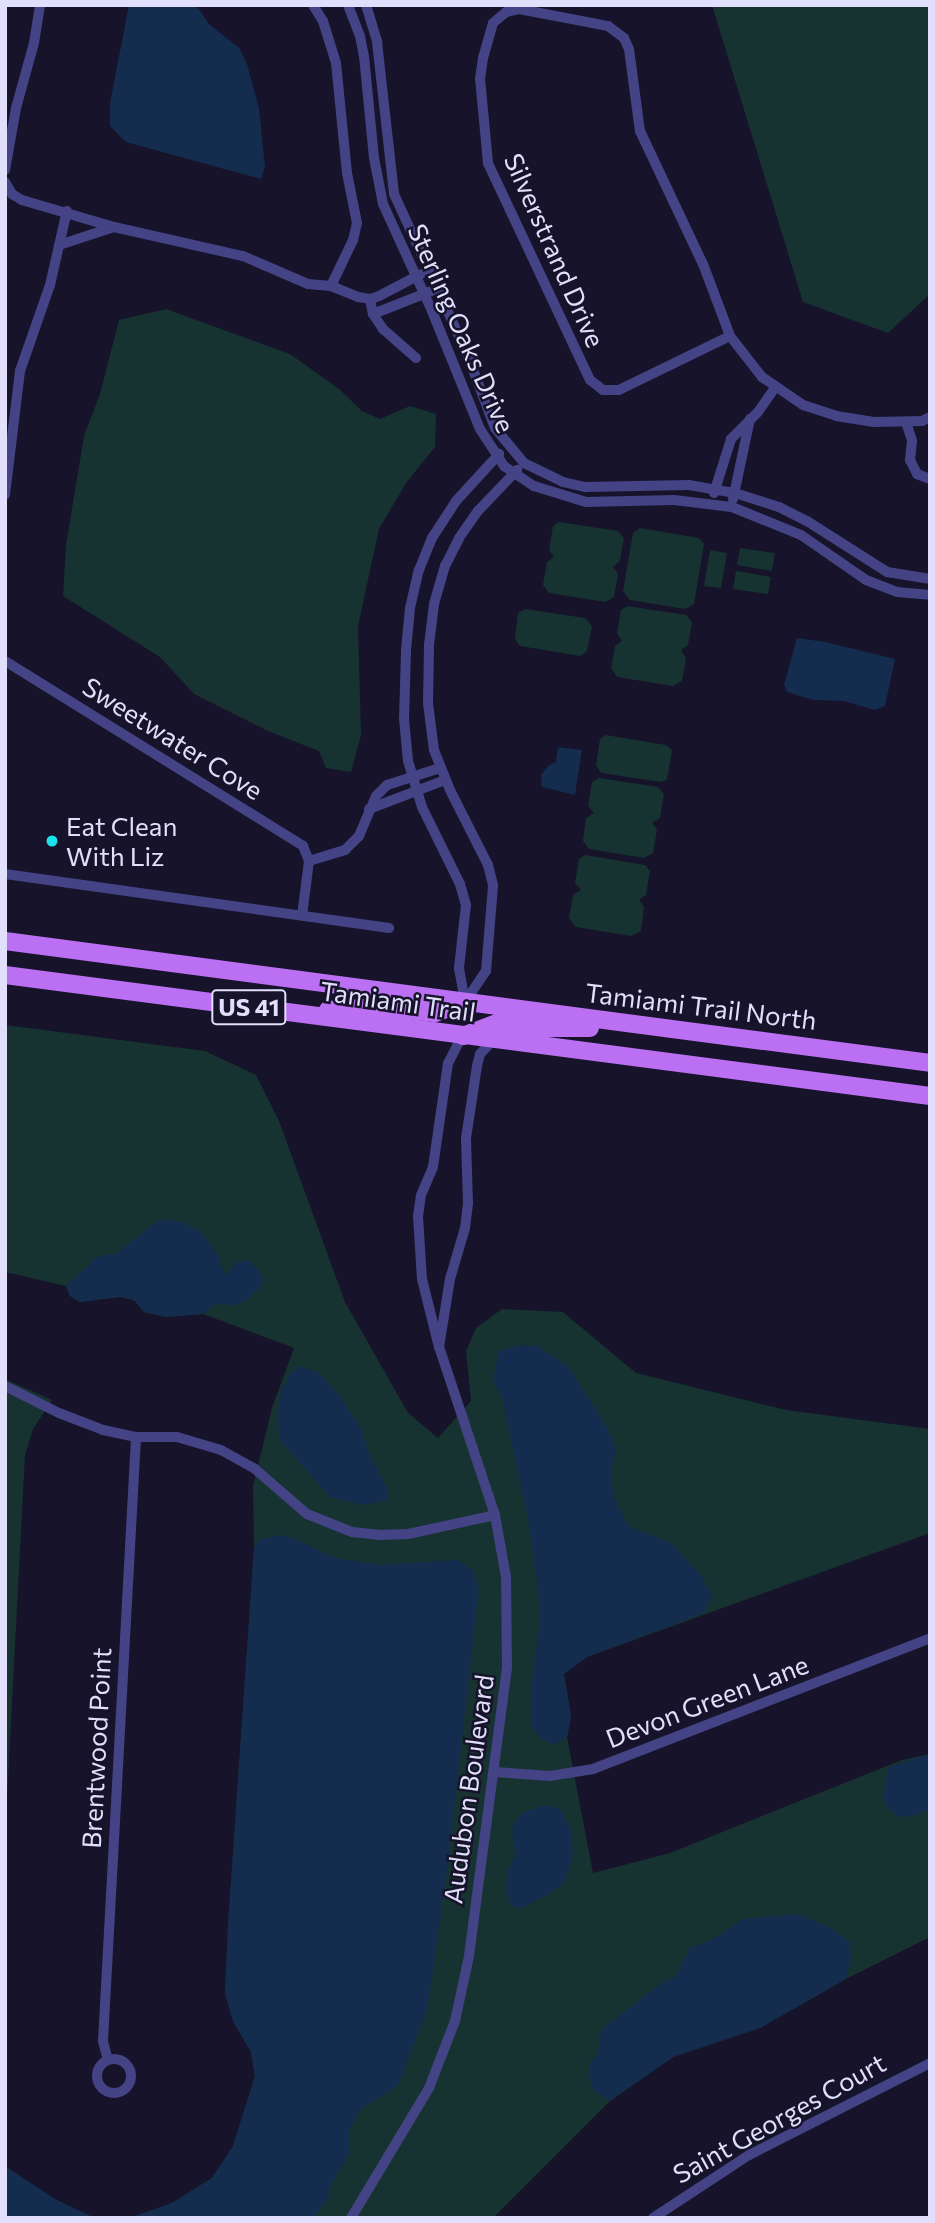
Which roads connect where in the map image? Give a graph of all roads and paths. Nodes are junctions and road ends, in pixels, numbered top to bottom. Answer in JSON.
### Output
{"nodes":[{"id":1,"x":40,"y":5,"type":"edge"},
{"id":2,"x":313,"y":5,"type":"edge"},
{"id":3,"x":348,"y":5,"type":"edge"},
{"id":4,"x":366,"y":5,"type":"edge"},
{"id":5,"x":5,"y":170,"type":"edge"},
{"id":6,"x":5,"y":183,"type":"edge"},
{"id":7,"x":67,"y":211,"type":"junction"},
{"id":8,"x":114,"y":227,"type":"junction"},
{"id":9,"x":59,"y":245,"type":"junction"},
{"id":10,"x":429,"y":270,"type":"junction"},
{"id":11,"x":415,"y":277,"type":"junction"},
{"id":12,"x":331,"y":286,"type":"junction"},
{"id":13,"x":439,"y":288,"type":"junction"},
{"id":14,"x":424,"y":294,"type":"junction"},
{"id":15,"x":370,"y":299,"type":"junction"},
{"id":16,"x":373,"y":314,"type":"junction"},
{"id":17,"x":730,"y":336,"type":"junction"},
{"id":18,"x":416,"y":358,"type":"dead end"},
{"id":19,"x":775,"y":388,"type":"junction"},
{"id":20,"x":930,"y":417,"type":"edge"},
{"id":21,"x":750,"y":419,"type":"junction"},
{"id":22,"x":906,"y":422,"type":"junction"},
{"id":23,"x":508,"y":445,"type":"junction"},
{"id":24,"x":496,"y":457,"type":"junction"},
{"id":25,"x":524,"y":463,"type":"junction"},
{"id":26,"x":513,"y":474,"type":"junction"},
{"id":27,"x":930,"y":479,"type":"edge"},
{"id":28,"x":715,"y":489,"type":"junction"},
{"id":29,"x":735,"y":493,"type":"junction"},
{"id":30,"x":5,"y":495,"type":"edge"},
{"id":31,"x":711,"y":503,"type":"junction"},
{"id":32,"x":732,"y":506,"type":"junction"},
{"id":33,"x":930,"y":579,"type":"edge"},
{"id":34,"x":930,"y":595,"type":"edge"},
{"id":35,"x":5,"y":661,"type":"edge"},
{"id":36,"x":440,"y":768,"type":"junction"},
{"id":37,"x":412,"y":776,"type":"junction"},
{"id":38,"x":445,"y":780,"type":"junction"},
{"id":39,"x":417,"y":792,"type":"junction"},
{"id":40,"x":369,"y":809,"type":"junction"},
{"id":41,"x":309,"y":861,"type":"junction"},
{"id":42,"x":5,"y":874,"type":"edge"},
{"id":43,"x":302,"y":916,"type":"junction"},
{"id":44,"x":389,"y":928,"type":"dead end"},
{"id":45,"x":5,"y":941,"type":"edge"},
{"id":46,"x":5,"y":975,"type":"edge"},
{"id":47,"x":465,"y":1002,"type":"junction"},
{"id":48,"x":288,"y":1012,"type":"junction"},
{"id":49,"x":656,"y":1027,"type":"junction"},
{"id":50,"x":462,"y":1036,"type":"junction"},
{"id":51,"x":493,"y":1040,"type":"junction"},
{"id":52,"x":930,"y":1063,"type":"edge"},
{"id":53,"x":930,"y":1088,"type":"edge"},
{"id":54,"x":874,"y":1089,"type":"junction"},
{"id":55,"x":930,"y":1096,"type":"edge"},
{"id":56,"x":439,"y":1347,"type":"junction"},
{"id":57,"x":5,"y":1386,"type":"edge"},
{"id":58,"x":136,"y":1437,"type":"junction"},
{"id":59,"x":495,"y":1515,"type":"junction"},
{"id":60,"x":930,"y":1638,"type":"edge"},
{"id":61,"x":495,"y":1772,"type":"junction"},
{"id":62,"x":108,"y":2060,"type":"dead end"},
{"id":63,"x":930,"y":2063,"type":"edge"},
{"id":64,"x":351,"y":2218,"type":"edge"},
{"id":65,"x":653,"y":2218,"type":"edge"}],
"edges":[{"from":1,"to":5,"type":"street"},
{"from":2,"to":12,"type":"street"},
{"from":3,"to":11,"type":"street","name":"Sterling Oaks Drive"},
{"from":4,"to":10,"type":"street","name":"Sterling Oaks Drive"},
{"from":6,"to":7,"type":"street"},
{"from":7,"to":8,"type":"street"},
{"from":7,"to":9,"type":"street"},
{"from":8,"to":9,"type":"street"},
{"from":8,"to":12,"type":"street"},
{"from":9,"to":30,"type":"street"},
{"from":10,"to":11,"type":"street"},
{"from":10,"to":13,"type":"street","name":"Sterling Oaks Drive"},
{"from":11,"to":14,"type":"street","name":"Sterling Oaks Drive"},
{"from":11,"to":15,"type":"street"},
{"from":12,"to":15,"type":"street"},
{"from":13,"to":14,"type":"street"},
{"from":13,"to":23,"type":"street","name":"Sterling Oaks Drive"},
{"from":14,"to":16,"type":"street"},
{"from":14,"to":24,"type":"street","name":"Sterling Oaks Drive"},
{"from":15,"to":16,"type":"street"},
{"from":16,"to":18,"type":"street"},
{"from":17,"to":17,"type":"street","name":"Silverstrand Drive"},
{"from":17,"to":19,"type":"street","name":"Silverstrand Drive"},
{"from":19,"to":21,"type":"street"},
{"from":19,"to":22,"type":"street","name":"Silverstrand Drive"},
{"from":20,"to":22,"type":"street","name":"Silverstrand Drive"},
{"from":21,"to":28,"type":"street"},
{"from":21,"to":29,"type":"street"},
{"from":22,"to":27,"type":"street"},
{"from":23,"to":24,"type":"street"},
{"from":23,"to":25,"type":"street","name":"Sterling Oaks Drive"},
{"from":24,"to":26,"type":"street","name":"Sterling Oaks Drive"},
{"from":24,"to":37,"type":"street"},
{"from":25,"to":26,"type":"street"},
{"from":25,"to":28,"type":"street","name":"Sterling Oaks Drive"},
{"from":26,"to":31,"type":"street","name":"Sterling Oaks Drive"},
{"from":26,"to":36,"type":"street"},
{"from":28,"to":29,"type":"street","name":"Sterling Oaks Drive"},
{"from":28,"to":31,"type":"street"},
{"from":29,"to":32,"type":"street"},
{"from":29,"to":33,"type":"street","name":"Sterling Oaks Drive"},
{"from":31,"to":32,"type":"street","name":"Sterling Oaks Drive"},
{"from":32,"to":34,"type":"street","name":"Sterling Oaks Drive"},
{"from":35,"to":41,"type":"street","name":"Sweetwater Cove"},
{"from":36,"to":37,"type":"street"},
{"from":36,"to":38,"type":"street"},
{"from":37,"to":39,"type":"street"},
{"from":37,"to":40,"type":"street"},
{"from":38,"to":39,"type":"street"},
{"from":38,"to":47,"type":"street"},
{"from":39,"to":40,"type":"street"},
{"from":39,"to":47,"type":"street"},
{"from":40,"to":41,"type":"street"},
{"from":41,"to":43,"type":"street"},
{"from":42,"to":43,"type":"street"},
{"from":43,"to":44,"type":"street"},
{"from":45,"to":47,"type":"main road","name":"Tamiami Trail","number":"US 41"},
{"from":46,"to":48,"type":"main road","name":"Tamiami Trail","number":"US 41"},
{"from":47,"to":48,"type":"main road"},
{"from":47,"to":49,"type":"main road","name":"Tamiami Trail North","number":"US 41"},
{"from":48,"to":50,"type":"main road","name":"Tamiami Trail","number":"US 41"},
{"from":49,"to":50,"type":"main road"},
{"from":49,"to":52,"type":"main road","name":"Tamiami Trail North","number":"US 41"},
{"from":50,"to":51,"type":"main road","name":"Tamiami Trail","number":"US 41"},
{"from":50,"to":56,"type":"street","name":"Audubon Boulevard"},
{"from":51,"to":54,"type":"main road","number":"US 41"},
{"from":51,"to":56,"type":"street","name":"Audubon Boulevard"},
{"from":53,"to":54,"type":"main road"},
{"from":54,"to":55,"type":"main road","number":"US 41"},
{"from":56,"to":59,"type":"street","name":"Audubon Boulevard"},
{"from":57,"to":58,"type":"street"},
{"from":58,"to":59,"type":"street"},
{"from":58,"to":62,"type":"street","name":"Brentwood Point"},
{"from":59,"to":61,"type":"street","name":"Audubon Boulevard"},
{"from":60,"to":61,"type":"street","name":"Devon Green Lane"},
{"from":61,"to":64,"type":"street","name":"Audubon Boulevard"},
{"from":63,"to":65,"type":"street","name":"Saint Georges Court"}]}
